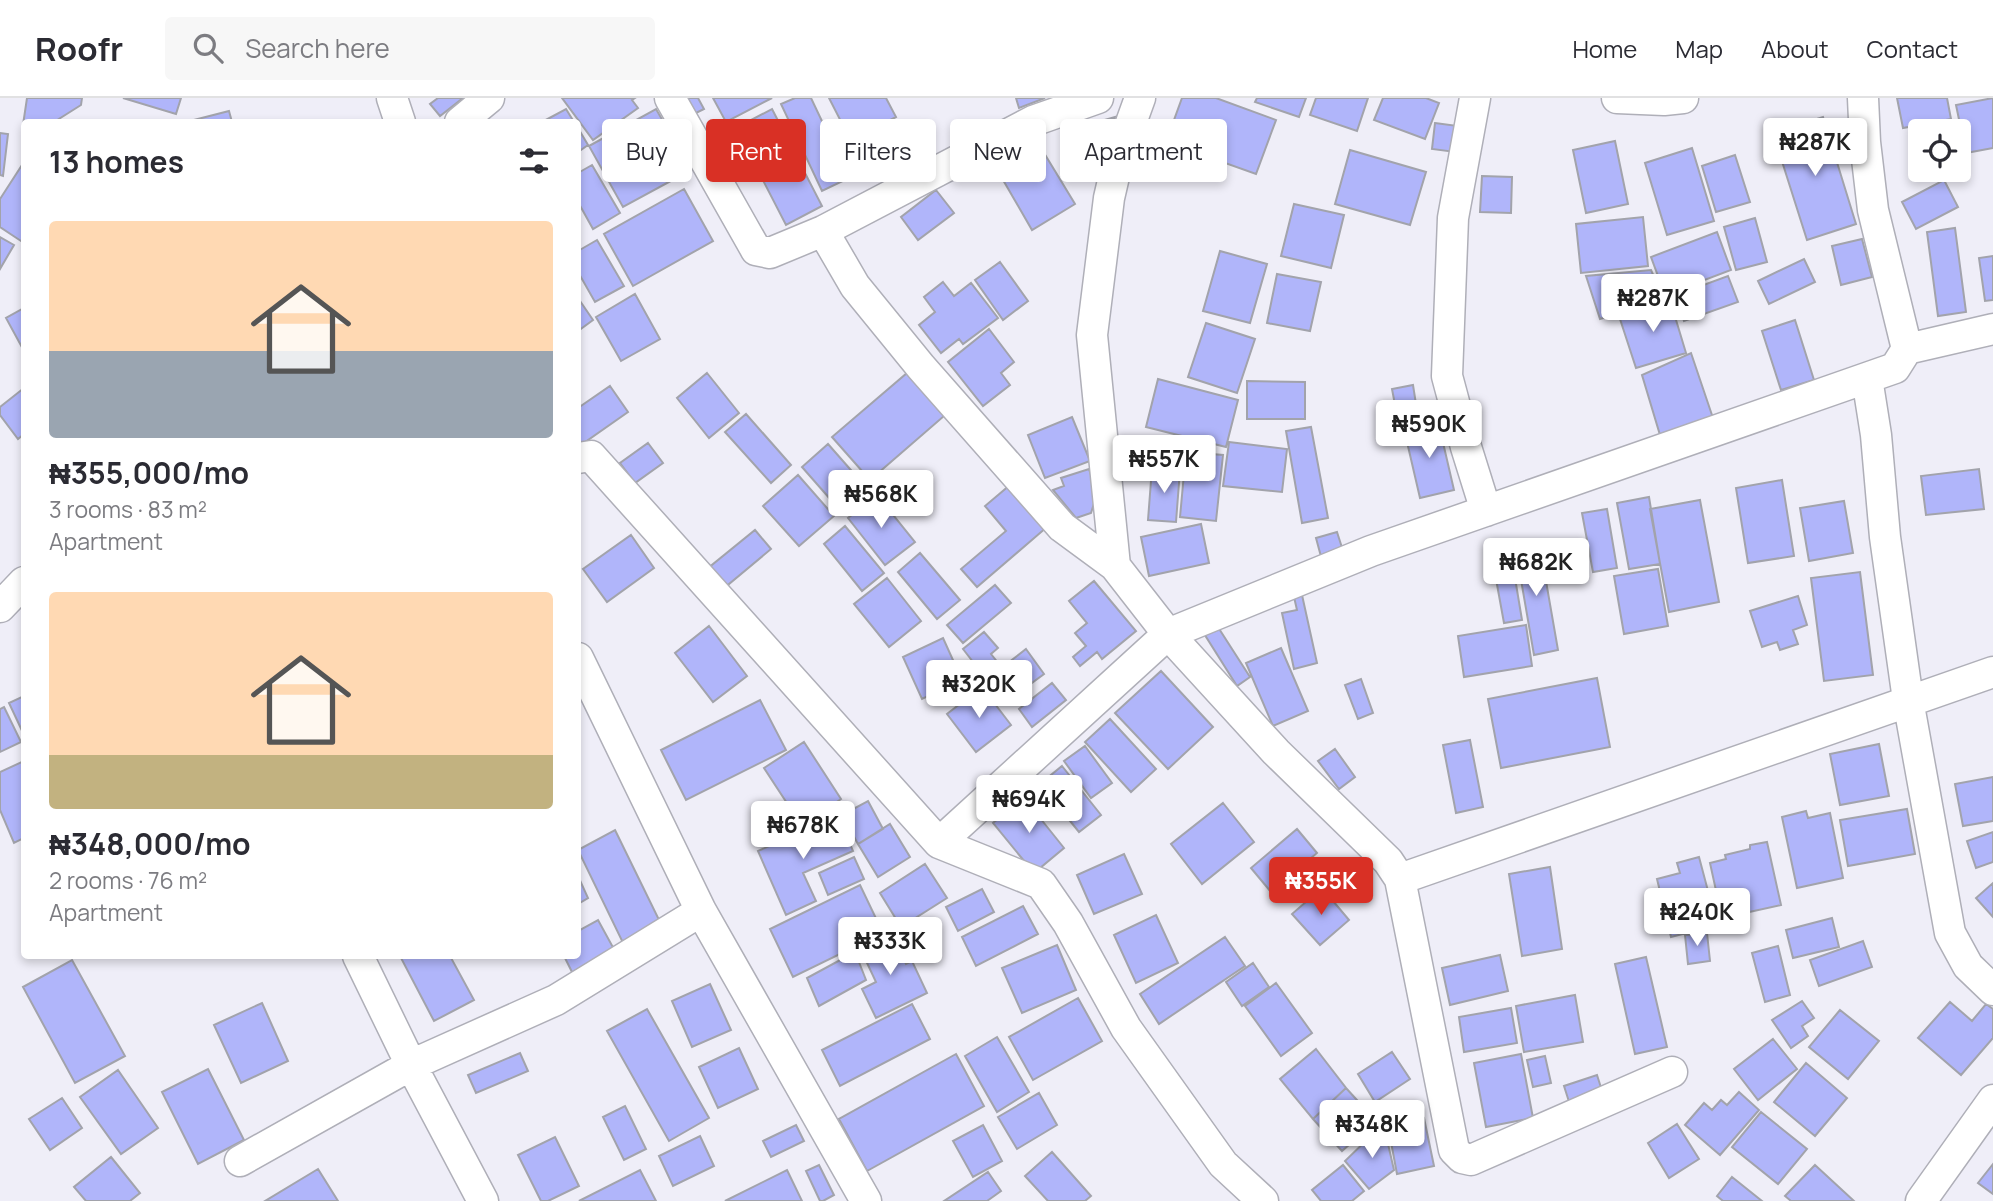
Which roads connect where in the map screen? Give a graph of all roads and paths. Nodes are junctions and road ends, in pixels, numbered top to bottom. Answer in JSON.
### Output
{"nodes":[{"id":1,"x":392,"y":98,"type":"edge"},
{"id":2,"x":489,"y":98,"type":"edge"},
{"id":3,"x":670,"y":98,"type":"edge"},
{"id":4,"x":1098,"y":98,"type":"edge"},
{"id":5,"x":1109,"y":98,"type":"edge"},
{"id":6,"x":1475,"y":98,"type":"edge"},
{"id":7,"x":1617,"y":98,"type":"edge"},
{"id":8,"x":1683,"y":98,"type":"edge"},
{"id":9,"x":1863,"y":98,"type":"edge"},
{"id":10,"x":1139,"y":101,"type":"edge"},
{"id":11,"x":399,"y":119,"type":"edge"},
{"id":12,"x":464,"y":119,"type":"edge"},
{"id":13,"x":823,"y":231,"type":"junction"},
{"id":14,"x":1993,"y":329,"type":"edge"},
{"id":15,"x":1907,"y":349,"type":"junction"},
{"id":16,"x":1867,"y":378,"type":"junction"},
{"id":17,"x":581,"y":458,"type":"edge"},
{"id":18,"x":1486,"y":511,"type":"junction"},
{"id":19,"x":1115,"y":566,"type":"junction"},
{"id":20,"x":21,"y":585,"type":"edge"},
{"id":21,"x":0,"y":607,"type":"edge"},
{"id":22,"x":1168,"y":634,"type":"junction"},
{"id":23,"x":581,"y":664,"type":"edge"},
{"id":24,"x":1993,"y":672,"type":"edge"},
{"id":25,"x":1908,"y":700,"type":"junction"},
{"id":26,"x":939,"y":842,"type":"junction"},
{"id":27,"x":1400,"y":879,"type":"junction"},
{"id":28,"x":701,"y":911,"type":"junction"},
{"id":29,"x":359,"y":959,"type":"edge"},
{"id":30,"x":1993,"y":990,"type":"edge"},
{"id":31,"x":411,"y":1065,"type":"junction"},
{"id":32,"x":1672,"y":1072,"type":"dead end"},
{"id":33,"x":1993,"y":1100,"type":"edge"},
{"id":34,"x":240,"y":1161,"type":"dead end"},
{"id":35,"x":483,"y":1201,"type":"edge"},
{"id":36,"x":866,"y":1201,"type":"edge"},
{"id":37,"x":1263,"y":1201,"type":"edge"},
{"id":38,"x":1921,"y":1201,"type":"edge"}],
"edges":[{"from":1,"to":11,"type":"street"},
{"from":2,"to":12,"type":"street"},
{"from":3,"to":13,"type":"street"},
{"from":4,"to":13,"type":"street"},
{"from":5,"to":10,"type":"street"},
{"from":6,"to":18,"type":"street"},
{"from":7,"to":8,"type":"street"},
{"from":9,"to":15,"type":"street"},
{"from":10,"to":19,"type":"street"},
{"from":13,"to":19,"type":"street"},
{"from":14,"to":15,"type":"street"},
{"from":15,"to":16,"type":"street"},
{"from":16,"to":18,"type":"street"},
{"from":16,"to":25,"type":"street"},
{"from":17,"to":26,"type":"street"},
{"from":18,"to":22,"type":"street"},
{"from":19,"to":22,"type":"street"},
{"from":20,"to":21,"type":"street"},
{"from":22,"to":26,"type":"street"},
{"from":22,"to":27,"type":"street"},
{"from":23,"to":28,"type":"street"},
{"from":24,"to":25,"type":"street"},
{"from":25,"to":27,"type":"street"},
{"from":25,"to":30,"type":"street"},
{"from":26,"to":37,"type":"street"},
{"from":27,"to":32,"type":"street"},
{"from":28,"to":31,"type":"street"},
{"from":28,"to":36,"type":"street"},
{"from":29,"to":31,"type":"street"},
{"from":31,"to":34,"type":"street"},
{"from":31,"to":35,"type":"street"},
{"from":33,"to":38,"type":"street"}]}
